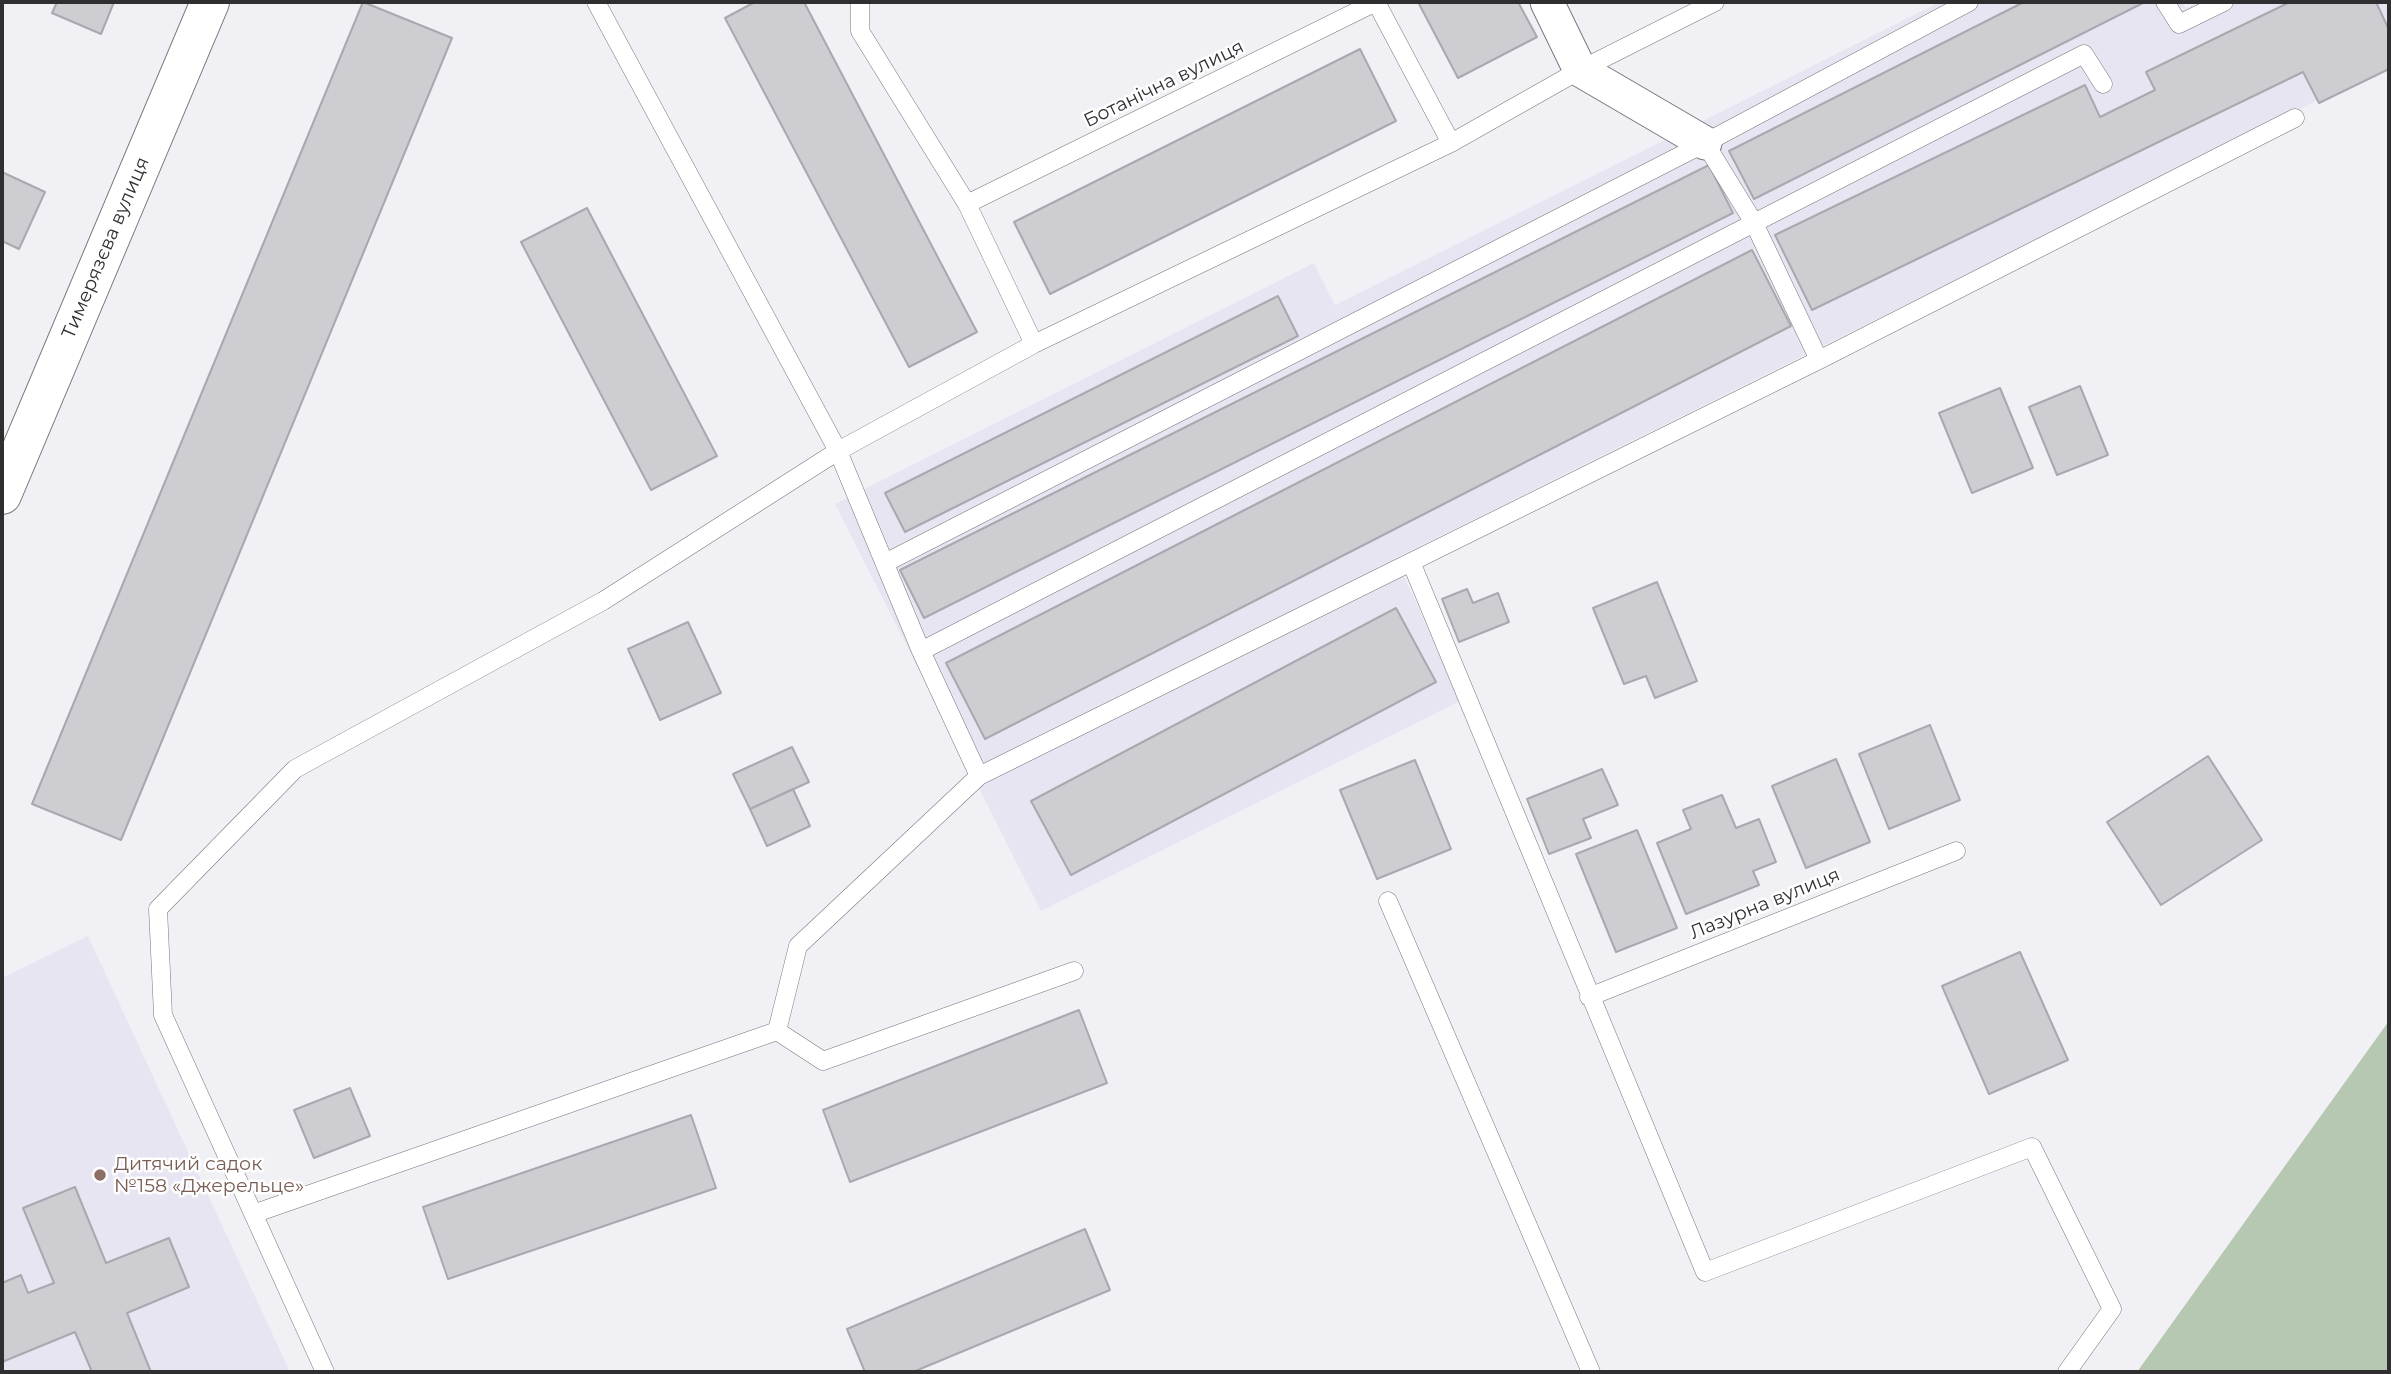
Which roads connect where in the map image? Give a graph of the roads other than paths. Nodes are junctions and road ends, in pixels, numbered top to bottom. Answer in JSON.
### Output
{"nodes":[{"id":1,"x":209,"y":2,"type":"edge"},
{"id":2,"x":596,"y":2,"type":"edge"},
{"id":3,"x":860,"y":2,"type":"edge"},
{"id":4,"x":1376,"y":2,"type":"edge"},
{"id":5,"x":1548,"y":2,"type":"edge"},
{"id":6,"x":1716,"y":2,"type":"edge"},
{"id":7,"x":1969,"y":2,"type":"edge"},
{"id":8,"x":2165,"y":2,"type":"edge"},
{"id":9,"x":2224,"y":2,"type":"edge"},
{"id":10,"x":1580,"y":70,"type":"junction"},
{"id":11,"x":2103,"y":84,"type":"dead end"},
{"id":12,"x":2295,"y":118,"type":"dead end"},
{"id":13,"x":1451,"y":143,"type":"junction"},
{"id":14,"x":1705,"y":143,"type":"junction"},
{"id":15,"x":967,"y":204,"type":"junction"},
{"id":16,"x":1754,"y":223,"type":"junction"},
{"id":17,"x":1034,"y":344,"type":"junction"},
{"id":18,"x":1819,"y":360,"type":"junction"},
{"id":19,"x":838,"y":452,"type":"junction"},
{"id":20,"x":2,"y":495,"type":"edge"},
{"id":21,"x":1411,"y":562,"type":"junction"},
{"id":22,"x":886,"y":563,"type":"junction"},
{"id":23,"x":921,"y":651,"type":"junction"},
{"id":24,"x":979,"y":776,"type":"junction"},
{"id":25,"x":1956,"y":851,"type":"dead end"},
{"id":26,"x":1388,"y":901,"type":"dead end"},
{"id":27,"x":1074,"y":971,"type":"dead end"},
{"id":28,"x":1589,"y":997,"type":"junction"},
{"id":29,"x":777,"y":1031,"type":"junction"},
{"id":30,"x":253,"y":1214,"type":"junction"},
{"id":31,"x":325,"y":1372,"type":"edge"},
{"id":32,"x":1591,"y":1372,"type":"edge"},
{"id":33,"x":2067,"y":1372,"type":"edge"}],
"edges":[{"from":1,"to":20,"type":"street","name":"Тимерязєва вулиця"},
{"from":2,"to":19,"type":"lane"},
{"from":3,"to":15,"type":"lane"},
{"from":4,"to":13,"type":"lane","name":"Ботанічна вулиця"},
{"from":4,"to":15,"type":"lane","name":"Ботанічна вулиця"},
{"from":5,"to":10,"type":"street"},
{"from":6,"to":10,"type":"lane"},
{"from":7,"to":14,"type":"lane"},
{"from":8,"to":9,"type":"lane"},
{"from":10,"to":13,"type":"lane"},
{"from":10,"to":14,"type":"street"},
{"from":11,"to":16,"type":"lane"},
{"from":12,"to":18,"type":"lane"},
{"from":13,"to":17,"type":"lane"},
{"from":14,"to":16,"type":"lane"},
{"from":14,"to":22,"type":"lane"},
{"from":15,"to":17,"type":"lane"},
{"from":16,"to":18,"type":"lane"},
{"from":16,"to":23,"type":"lane"},
{"from":17,"to":19,"type":"lane"},
{"from":18,"to":21,"type":"lane"},
{"from":19,"to":22,"type":"lane"},
{"from":19,"to":30,"type":"lane"},
{"from":21,"to":24,"type":"lane"},
{"from":21,"to":28,"type":"lane"},
{"from":22,"to":23,"type":"lane"},
{"from":23,"to":24,"type":"lane"},
{"from":24,"to":29,"type":"lane"},
{"from":25,"to":28,"type":"lane","name":"Лазурна вулиця"},
{"from":26,"to":32,"type":"lane"},
{"from":27,"to":29,"type":"lane"},
{"from":28,"to":33,"type":"lane"},
{"from":29,"to":30,"type":"lane"},
{"from":30,"to":31,"type":"lane"}]}
